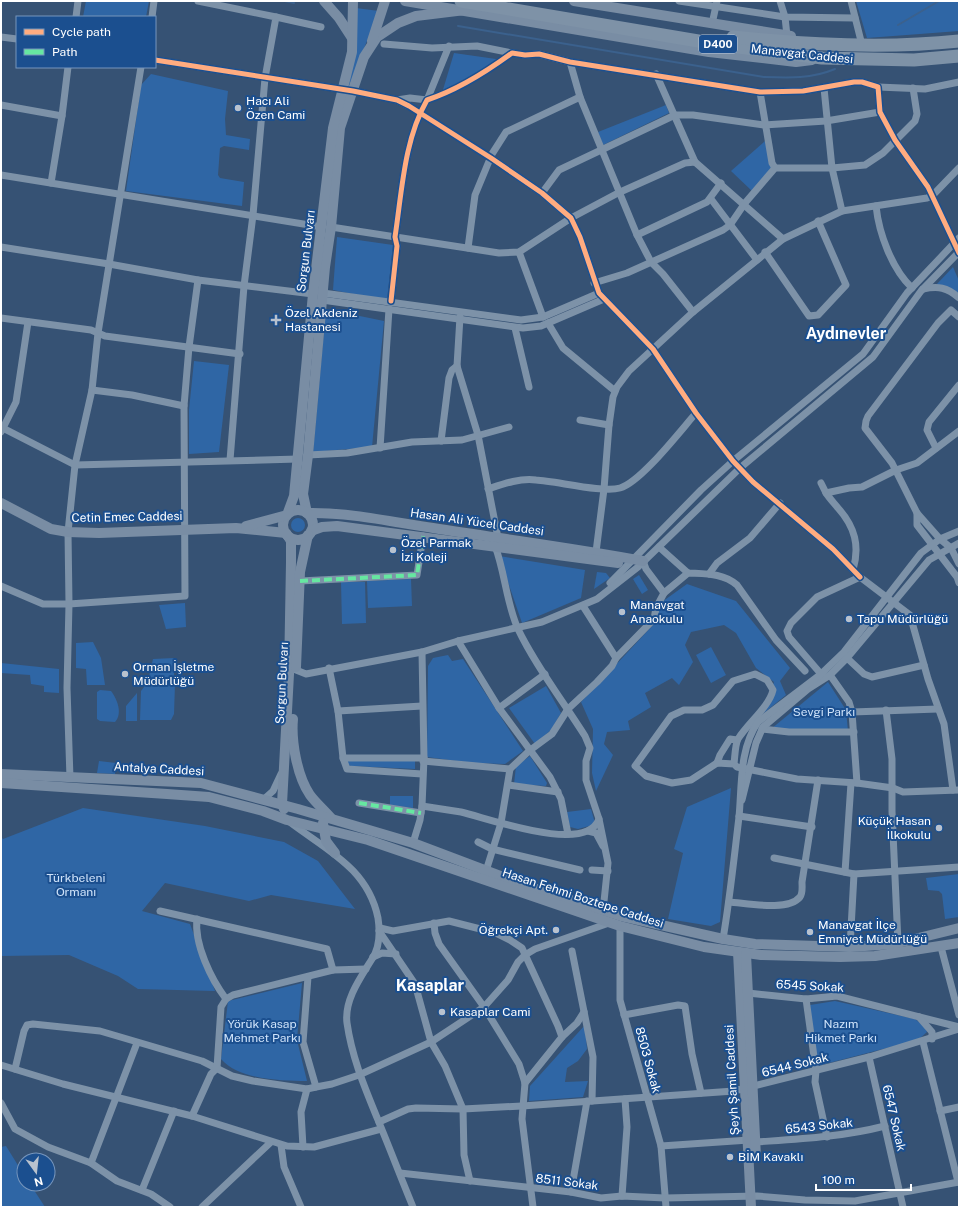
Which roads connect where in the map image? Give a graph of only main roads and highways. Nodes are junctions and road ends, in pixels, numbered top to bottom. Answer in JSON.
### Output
{"nodes":[{"id":1,"x":324,"y":1,"type":"edge"},
{"id":2,"x":353,"y":1,"type":"edge"},
{"id":3,"x":385,"y":1,"type":"edge"},
{"id":4,"x":405,"y":1,"type":"edge"},
{"id":5,"x":516,"y":1,"type":"edge"},
{"id":6,"x":574,"y":1,"type":"edge"},
{"id":7,"x":463,"y":5,"type":"edge"},
{"id":8,"x":352,"y":38,"type":"junction"},
{"id":9,"x":959,"y":40,"type":"edge"},
{"id":10,"x":840,"y":45,"type":"junction"},
{"id":11,"x":370,"y":46,"type":"junction"},
{"id":12,"x":959,"y":56,"type":"edge"},
{"id":13,"x":822,"y":58,"type":"junction"},
{"id":14,"x":348,"y":91,"type":"junction"},
{"id":15,"x":303,"y":457,"type":"junction"},
{"id":16,"x":1,"y":503,"type":"edge"},
{"id":17,"x":307,"y":513,"type":"junction"},
{"id":18,"x":287,"y":514,"type":"junction"},
{"id":19,"x":236,"y":528,"type":"junction"},
{"id":20,"x":286,"y":533,"type":"junction"},
{"id":21,"x":310,"y":533,"type":"junction"},
{"id":22,"x":497,"y":542,"type":"junction"},
{"id":23,"x":1,"y":774,"type":"edge"},
{"id":24,"x":1,"y":783,"type":"edge"},
{"id":25,"x":315,"y":801,"type":"junction"},
{"id":26,"x":282,"y":804,"type":"junction"},
{"id":27,"x":320,"y":815,"type":"junction"},
{"id":28,"x":287,"y":820,"type":"junction"},
{"id":29,"x":334,"y":820,"type":"junction"},
{"id":30,"x":324,"y":829,"type":"junction"},
{"id":31,"x":335,"y":853,"type":"road end"},
{"id":32,"x":959,"y":928,"type":"edge"},
{"id":33,"x":959,"y":943,"type":"edge"},
{"id":34,"x":742,"y":953,"type":"junction"},
{"id":35,"x":748,"y":1088,"type":"junction"},
{"id":36,"x":753,"y":1200,"type":"edge"},
{"id":37,"x":757,"y":1207,"type":"edge"}],
"edges":[{"from":1,"to":8,"type":"main road"},
{"from":2,"to":8,"type":"main road","name":"Sorgun Bulvarı"},
{"from":3,"to":11,"type":"main road"},
{"from":4,"to":7,"type":"main road"},
{"from":5,"to":10,"type":"highway","name":"Manavgat Caddesi","number":"D400"},
{"from":6,"to":10,"type":"main road"},
{"from":7,"to":11,"type":"main road"},
{"from":7,"to":13,"type":"highway","name":"Manavgat Caddesi","number":"D400"},
{"from":7,"to":13,"type":"main road"},
{"from":8,"to":14,"type":"main road","name":"Sorgun Bulvarı"},
{"from":9,"to":10,"type":"highway","name":"Manavgat Caddesi","number":"D400"},
{"from":11,"to":14,"type":"main road","name":"Sorgun Bulvarı"},
{"from":12,"to":13,"type":"highway","name":"Manavgat Caddesi","number":"D400"},
{"from":14,"to":15,"type":"main road","name":"Sorgun Bulvarı"},
{"from":15,"to":17,"type":"main road","name":"Sorgun Bulvarı"},
{"from":15,"to":18,"type":"main road","name":"Sorgun Bulvarı"},
{"from":16,"to":19,"type":"main road","name":"Cetin Emec Caddesi"},
{"from":17,"to":18,"type":"main road"},
{"from":17,"to":21,"type":"main road"},
{"from":17,"to":22,"type":"main road","name":"Hasan Ali Yücel Caddesi"},
{"from":18,"to":19,"type":"main road"},
{"from":18,"to":20,"type":"main road"},
{"from":19,"to":20,"type":"main road"},
{"from":20,"to":21,"type":"main road"},
{"from":20,"to":26,"type":"main road","name":"Sorgun Bulvarı"},
{"from":21,"to":22,"type":"main road","name":"Hasan Ali Yücel Caddesi"},
{"from":21,"to":25,"type":"main road","name":"Sorgun Bulvarı"},
{"from":22,"to":22,"type":"main road","name":"Hasan Ali Yücel Caddesi"},
{"from":23,"to":26,"type":"main road","name":"Antalya Caddesi"},
{"from":24,"to":28,"type":"main road","name":"Antalya Caddesi"},
{"from":25,"to":27,"type":"main road"},
{"from":25,"to":29,"type":"main road","name":"Sorgun Bulvarı"},
{"from":26,"to":27,"type":"main road","name":"Antalya Caddesi"},
{"from":26,"to":28,"type":"main road"},
{"from":27,"to":29,"type":"main road","name":"Antalya Caddesi"},
{"from":27,"to":30,"type":"main road"},
{"from":28,"to":30,"type":"main road","name":"Antalya Caddesi"},
{"from":29,"to":32,"type":"main road","name":"Hasan Fehmi Boztepe Caddesi"},
{"from":30,"to":31,"type":"main road"},
{"from":30,"to":34,"type":"main road","name":"Hasan Fehmi Boztepe Caddesi"},
{"from":33,"to":34,"type":"main road","name":"Hasan Fehmi Boztepe Caddesi"},
{"from":34,"to":35,"type":"main road","name":"Şeyh Şamil Caddesi"},
{"from":34,"to":35,"type":"main road","name":"Şeyh Şamil Caddesi"},
{"from":35,"to":36,"type":"main road","name":"Şeyh Şamil Caddesi"},
{"from":36,"to":37,"type":"main road","name":"Şeyh Şamil Caddesi"}]}
